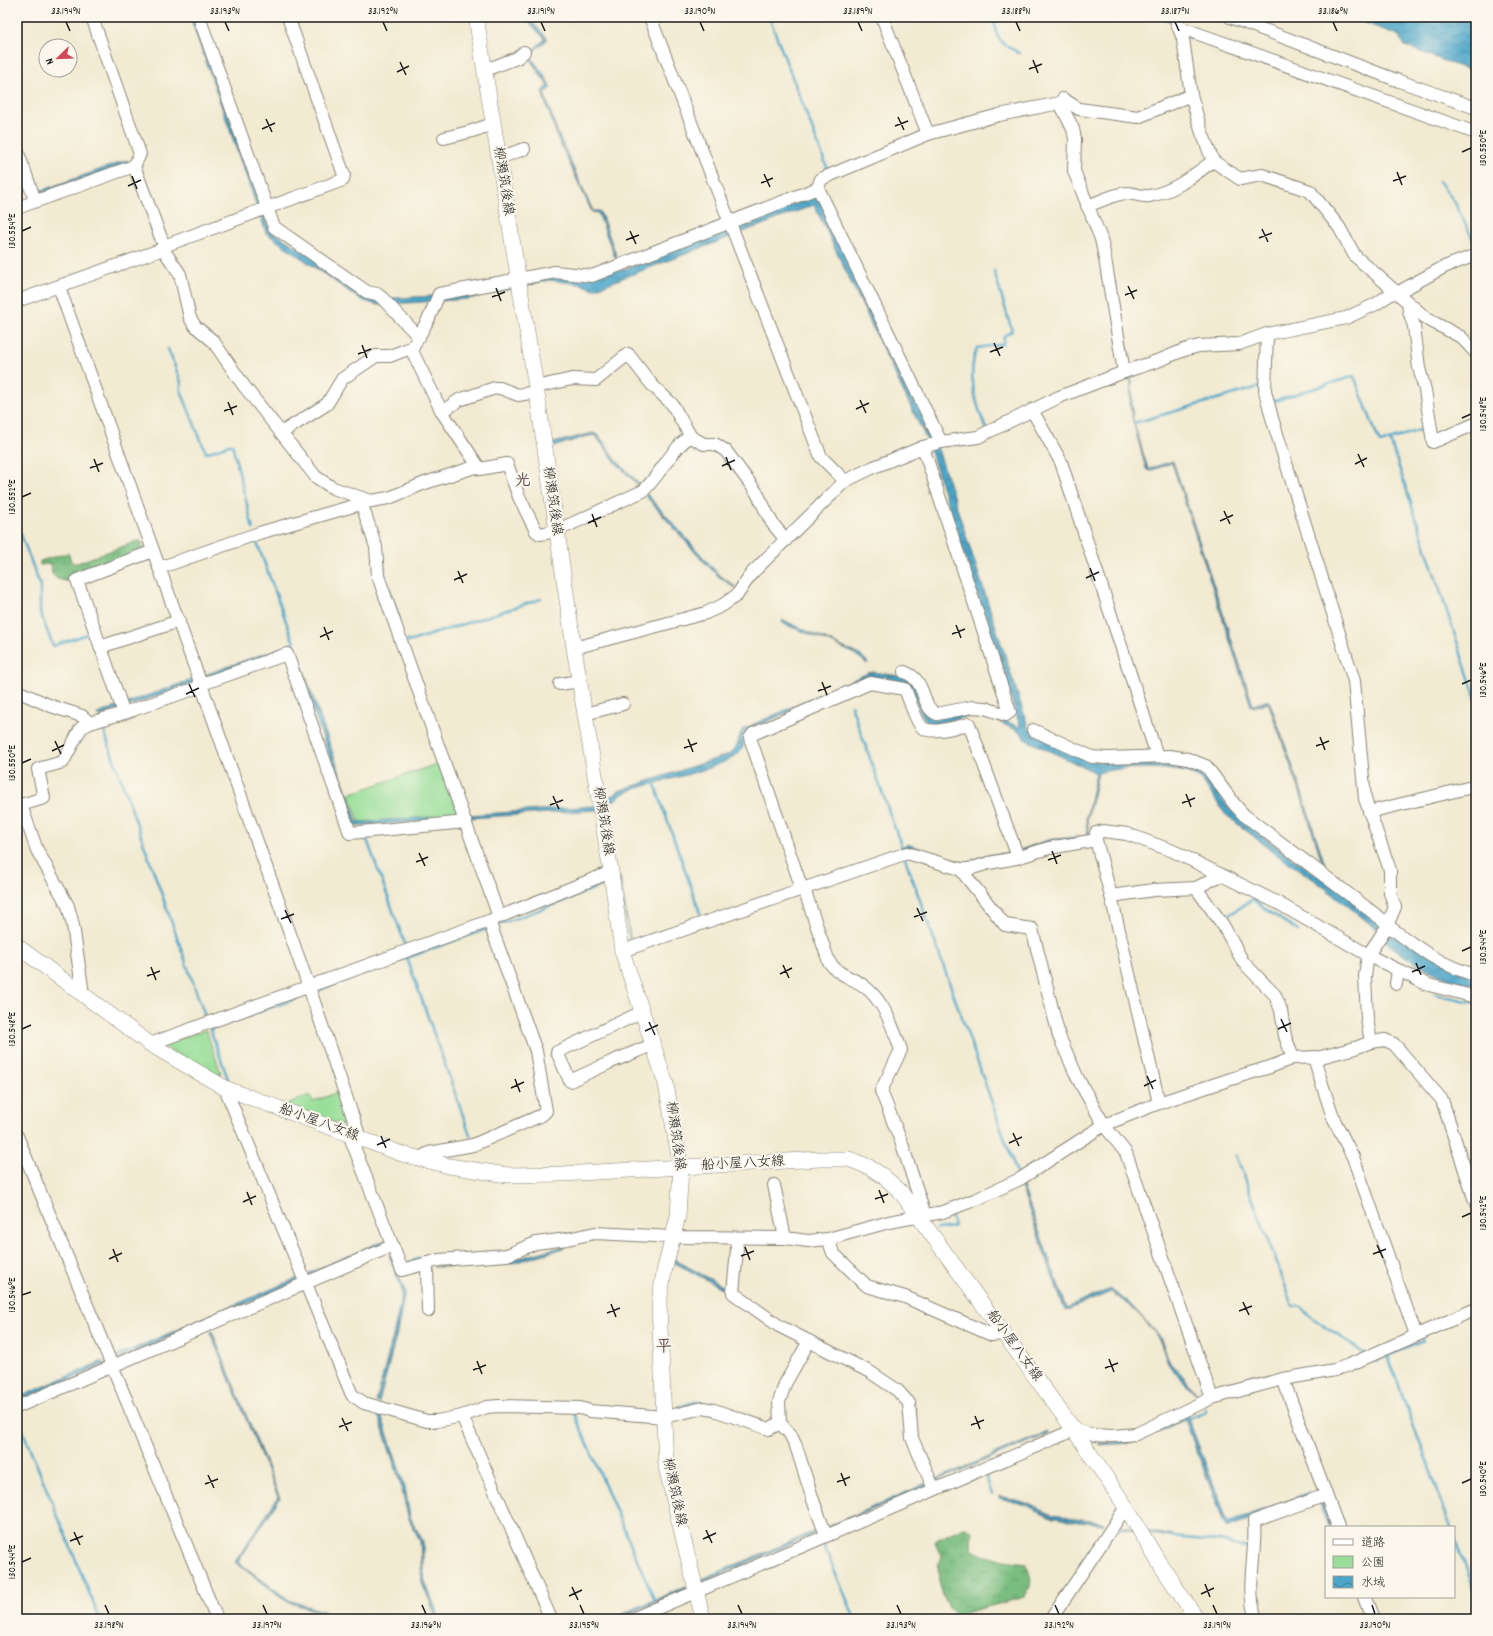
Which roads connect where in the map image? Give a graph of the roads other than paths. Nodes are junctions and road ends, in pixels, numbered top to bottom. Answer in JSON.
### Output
{"nodes":[{"id":1,"x":92,"y":17,"type":"edge"},
{"id":2,"x":199,"y":17,"type":"edge"},
{"id":3,"x":288,"y":17,"type":"edge"},
{"id":4,"x":476,"y":17,"type":"edge"},
{"id":5,"x":650,"y":17,"type":"edge"},
{"id":6,"x":882,"y":17,"type":"edge"},
{"id":7,"x":1230,"y":17,"type":"edge"},
{"id":8,"x":1177,"y":22,"type":"edge"},
{"id":9,"x":524,"y":52,"type":"dead end"},
{"id":10,"x":485,"y":70,"type":"junction"},
{"id":11,"x":1191,"y":95,"type":"junction"},
{"id":12,"x":1060,"y":103,"type":"junction"},
{"id":13,"x":1476,"y":108,"type":"edge"},
{"id":14,"x":493,"y":124,"type":"junction"},
{"id":15,"x":1476,"y":133,"type":"edge"},
{"id":16,"x":928,"y":134,"type":"junction"},
{"id":17,"x":444,"y":138,"type":"dead end"},
{"id":18,"x":524,"y":149,"type":"dead end"},
{"id":19,"x":17,"y":150,"type":"edge"},
{"id":20,"x":499,"y":158,"type":"junction"},
{"id":21,"x":1213,"y":161,"type":"junction"},
{"id":22,"x":134,"y":166,"type":"junction"},
{"id":23,"x":818,"y":188,"type":"junction"},
{"id":24,"x":35,"y":200,"type":"junction"},
{"id":25,"x":1087,"y":206,"type":"junction"},
{"id":26,"x":17,"y":208,"type":"edge"},
{"id":27,"x":262,"y":210,"type":"junction"},
{"id":28,"x":732,"y":229,"type":"junction"},
{"id":29,"x":163,"y":248,"type":"junction"},
{"id":30,"x":1476,"y":255,"type":"edge"},
{"id":31,"x":519,"y":283,"type":"junction"},
{"id":32,"x":59,"y":287,"type":"junction"},
{"id":33,"x":1396,"y":292,"type":"junction"},
{"id":34,"x":17,"y":301,"type":"edge"},
{"id":35,"x":1408,"y":303,"type":"junction"},
{"id":36,"x":1267,"y":334,"type":"junction"},
{"id":37,"x":416,"y":342,"type":"junction"},
{"id":38,"x":1476,"y":353,"type":"edge"},
{"id":39,"x":1124,"y":372,"type":"junction"},
{"id":40,"x":536,"y":389,"type":"junction"},
{"id":41,"x":1032,"y":410,"type":"junction"},
{"id":42,"x":442,"y":412,"type":"junction"},
{"id":43,"x":1476,"y":426,"type":"edge"},
{"id":44,"x":281,"y":433,"type":"junction"},
{"id":45,"x":691,"y":437,"type":"junction"},
{"id":46,"x":941,"y":442,"type":"junction"},
{"id":47,"x":923,"y":447,"type":"junction"},
{"id":48,"x":478,"y":466,"type":"junction"},
{"id":49,"x":845,"y":481,"type":"junction"},
{"id":50,"x":367,"y":503,"type":"junction"},
{"id":51,"x":556,"y":531,"type":"junction"},
{"id":52,"x":786,"y":540,"type":"junction"},
{"id":53,"x":153,"y":551,"type":"junction"},
{"id":54,"x":159,"y":568,"type":"junction"},
{"id":55,"x":178,"y":621,"type":"junction"},
{"id":56,"x":100,"y":647,"type":"junction"},
{"id":57,"x":574,"y":648,"type":"junction"},
{"id":58,"x":904,"y":672,"type":"dead end"},
{"id":59,"x":580,"y":681,"type":"junction"},
{"id":60,"x":560,"y":684,"type":"dead end"},
{"id":61,"x":202,"y":685,"type":"junction"},
{"id":62,"x":17,"y":691,"type":"edge"},
{"id":63,"x":624,"y":704,"type":"dead end"},
{"id":64,"x":124,"y":714,"type":"junction"},
{"id":65,"x":585,"y":714,"type":"junction"},
{"id":66,"x":90,"y":724,"type":"junction"},
{"id":67,"x":1033,"y":730,"type":"dead end"},
{"id":68,"x":1157,"y":756,"type":"junction"},
{"id":69,"x":1476,"y":786,"type":"edge"},
{"id":70,"x":19,"y":806,"type":"edge"},
{"id":71,"x":1370,"y":812,"type":"junction"},
{"id":72,"x":466,"y":822,"type":"junction"},
{"id":73,"x":1096,"y":840,"type":"junction"},
{"id":74,"x":1018,"y":857,"type":"junction"},
{"id":75,"x":960,"y":869,"type":"junction"},
{"id":76,"x":611,"y":872,"type":"junction"},
{"id":77,"x":1221,"y":875,"type":"junction"},
{"id":78,"x":1196,"y":888,"type":"junction"},
{"id":79,"x":803,"y":889,"type":"junction"},
{"id":80,"x":1111,"y":896,"type":"junction"},
{"id":81,"x":494,"y":919,"type":"junction"},
{"id":82,"x":1387,"y":926,"type":"junction"},
{"id":83,"x":17,"y":946,"type":"edge"},
{"id":84,"x":622,"y":951,"type":"junction"},
{"id":85,"x":1368,"y":955,"type":"junction"},
{"id":86,"x":1398,"y":970,"type":"junction"},
{"id":87,"x":1476,"y":975,"type":"edge"},
{"id":88,"x":1396,"y":984,"type":"dead end"},
{"id":89,"x":309,"y":987,"type":"junction"},
{"id":90,"x":83,"y":994,"type":"junction"},
{"id":91,"x":1476,"y":997,"type":"edge"},
{"id":92,"x":642,"y":1012,"type":"junction"},
{"id":93,"x":1371,"y":1042,"type":"junction"},
{"id":94,"x":150,"y":1044,"type":"junction"},
{"id":95,"x":652,"y":1045,"type":"junction"},
{"id":96,"x":1314,"y":1057,"type":"junction"},
{"id":97,"x":1293,"y":1058,"type":"junction"},
{"id":98,"x":225,"y":1088,"type":"junction"},
{"id":99,"x":1159,"y":1103,"type":"junction"},
{"id":100,"x":1104,"y":1125,"type":"junction"},
{"id":101,"x":17,"y":1136,"type":"edge"},
{"id":102,"x":355,"y":1136,"type":"junction"},
{"id":103,"x":419,"y":1158,"type":"junction"},
{"id":104,"x":681,"y":1168,"type":"junction"},
{"id":105,"x":774,"y":1185,"type":"dead end"},
{"id":106,"x":1476,"y":1204,"type":"edge"},
{"id":107,"x":922,"y":1215,"type":"junction"},
{"id":108,"x":673,"y":1237,"type":"junction"},
{"id":109,"x":736,"y":1238,"type":"junction"},
{"id":110,"x":785,"y":1238,"type":"junction"},
{"id":111,"x":828,"y":1240,"type":"junction"},
{"id":112,"x":392,"y":1246,"type":"junction"},
{"id":113,"x":427,"y":1263,"type":"junction"},
{"id":114,"x":305,"y":1283,"type":"junction"},
{"id":115,"x":1476,"y":1309,"type":"edge"},
{"id":116,"x":428,"y":1310,"type":"dead end"},
{"id":117,"x":1005,"y":1334,"type":"junction"},
{"id":118,"x":1416,"y":1335,"type":"junction"},
{"id":119,"x":809,"y":1341,"type":"junction"},
{"id":120,"x":113,"y":1365,"type":"junction"},
{"id":121,"x":1283,"y":1379,"type":"junction"},
{"id":122,"x":1212,"y":1398,"type":"junction"},
{"id":123,"x":17,"y":1406,"type":"edge"},
{"id":124,"x":462,"y":1416,"type":"junction"},
{"id":125,"x":664,"y":1417,"type":"junction"},
{"id":126,"x":780,"y":1423,"type":"junction"},
{"id":127,"x":1074,"y":1430,"type":"junction"},
{"id":128,"x":934,"y":1489,"type":"junction"},
{"id":129,"x":1322,"y":1497,"type":"junction"},
{"id":130,"x":1126,"y":1507,"type":"junction"},
{"id":131,"x":1337,"y":1526,"type":"edge"},
{"id":132,"x":826,"y":1535,"type":"junction"},
{"id":133,"x":697,"y":1591,"type":"junction"},
{"id":134,"x":1364,"y":1598,"type":"edge"},
{"id":135,"x":217,"y":1619,"type":"edge"},
{"id":136,"x":550,"y":1619,"type":"edge"},
{"id":137,"x":632,"y":1619,"type":"edge"},
{"id":138,"x":703,"y":1619,"type":"edge"},
{"id":139,"x":1051,"y":1619,"type":"edge"},
{"id":140,"x":1197,"y":1619,"type":"edge"},
{"id":141,"x":1256,"y":1619,"type":"edge"},
{"id":142,"x":1372,"y":1619,"type":"edge"}],
"edges":[{"from":1,"to":22,"type":"street"},
{"from":2,"to":27,"type":"street"},
{"from":3,"to":27,"type":"street"},
{"from":4,"to":10,"type":"main road","name":"柳瀬筑後線"},
{"from":5,"to":28,"type":"street"},
{"from":6,"to":16,"type":"street"},
{"from":7,"to":13,"type":"street"},
{"from":8,"to":11,"type":"street"},
{"from":8,"to":15,"type":"street"},
{"from":9,"to":10,"type":"street"},
{"from":10,"to":14,"type":"main road","name":"柳瀬筑後線"},
{"from":11,"to":12,"type":"street"},
{"from":11,"to":21,"type":"street"},
{"from":12,"to":16,"type":"street"},
{"from":12,"to":25,"type":"street"},
{"from":14,"to":17,"type":"street"},
{"from":14,"to":20,"type":"main road","name":"柳瀬筑後線"},
{"from":16,"to":23,"type":"street"},
{"from":18,"to":20,"type":"street"},
{"from":19,"to":24,"type":"street"},
{"from":20,"to":31,"type":"main road","name":"柳瀬筑後線"},
{"from":21,"to":25,"type":"street"},
{"from":21,"to":33,"type":"street"},
{"from":22,"to":24,"type":"street"},
{"from":22,"to":29,"type":"street"},
{"from":23,"to":28,"type":"street"},
{"from":23,"to":46,"type":"street"},
{"from":24,"to":26,"type":"street"},
{"from":25,"to":39,"type":"street"},
{"from":27,"to":29,"type":"street"},
{"from":27,"to":37,"type":"street"},
{"from":28,"to":31,"type":"street"},
{"from":28,"to":49,"type":"street"},
{"from":29,"to":32,"type":"street"},
{"from":29,"to":44,"type":"street"},
{"from":30,"to":33,"type":"street"},
{"from":31,"to":37,"type":"street"},
{"from":31,"to":40,"type":"main road","name":"柳瀬筑後線"},
{"from":32,"to":34,"type":"street"},
{"from":32,"to":53,"type":"street"},
{"from":33,"to":35,"type":"street"},
{"from":33,"to":36,"type":"street"},
{"from":35,"to":38,"type":"street"},
{"from":35,"to":43,"type":"street"},
{"from":36,"to":39,"type":"street"},
{"from":36,"to":71,"type":"street"},
{"from":37,"to":42,"type":"street"},
{"from":37,"to":44,"type":"street"},
{"from":39,"to":41,"type":"street"},
{"from":40,"to":42,"type":"street"},
{"from":40,"to":45,"type":"street"},
{"from":40,"to":51,"type":"main road","name":"柳瀬筑後線"},
{"from":41,"to":46,"type":"street"},
{"from":41,"to":68,"type":"street"},
{"from":42,"to":48,"type":"street"},
{"from":44,"to":50,"type":"street"},
{"from":45,"to":51,"type":"street"},
{"from":45,"to":52,"type":"street"},
{"from":46,"to":47,"type":"street"},
{"from":47,"to":49,"type":"street"},
{"from":47,"to":58,"type":"street"},
{"from":48,"to":50,"type":"street"},
{"from":48,"to":51,"type":"street"},
{"from":49,"to":52,"type":"street"},
{"from":50,"to":54,"type":"street"},
{"from":50,"to":72,"type":"street"},
{"from":51,"to":57,"type":"main road","name":"柳瀬筑後線"},
{"from":52,"to":57,"type":"street"},
{"from":53,"to":54,"type":"street"},
{"from":53,"to":56,"type":"street"},
{"from":54,"to":55,"type":"street"},
{"from":55,"to":56,"type":"street"},
{"from":55,"to":61,"type":"street"},
{"from":56,"to":64,"type":"street"},
{"from":57,"to":59,"type":"main road","name":"柳瀬筑後線"},
{"from":59,"to":60,"type":"street"},
{"from":59,"to":65,"type":"main road","name":"柳瀬筑後線"},
{"from":61,"to":64,"type":"street"},
{"from":61,"to":72,"type":"street"},
{"from":61,"to":89,"type":"street"},
{"from":62,"to":66,"type":"street"},
{"from":63,"to":65,"type":"street"},
{"from":64,"to":66,"type":"street"},
{"from":65,"to":76,"type":"main road","name":"柳瀬筑後線"},
{"from":66,"to":70,"type":"street"},
{"from":67,"to":68,"type":"street"},
{"from":68,"to":82,"type":"street"},
{"from":69,"to":71,"type":"street"},
{"from":70,"to":90,"type":"street"},
{"from":71,"to":82,"type":"street"},
{"from":72,"to":81,"type":"street"},
{"from":73,"to":74,"type":"street"},
{"from":73,"to":77,"type":"street"},
{"from":73,"to":80,"type":"street"},
{"from":74,"to":75,"type":"street"},
{"from":74,"to":79,"type":"street"},
{"from":75,"to":79,"type":"street"},
{"from":75,"to":100,"type":"street"},
{"from":76,"to":81,"type":"street"},
{"from":76,"to":84,"type":"main road","name":"柳瀬筑後線"},
{"from":77,"to":78,"type":"street"},
{"from":77,"to":85,"type":"street"},
{"from":78,"to":80,"type":"street"},
{"from":78,"to":97,"type":"street"},
{"from":79,"to":84,"type":"street"},
{"from":79,"to":107,"type":"street"},
{"from":80,"to":99,"type":"street"},
{"from":81,"to":89,"type":"street"},
{"from":81,"to":103,"type":"street"},
{"from":82,"to":85,"type":"street"},
{"from":82,"to":87,"type":"street"},
{"from":83,"to":90,"type":"main road","name":"船小屋八女線"},
{"from":84,"to":92,"type":"main road","name":"柳瀬筑後線"},
{"from":85,"to":86,"type":"street"},
{"from":85,"to":93,"type":"street"},
{"from":86,"to":88,"type":"street"},
{"from":86,"to":91,"type":"street"},
{"from":89,"to":94,"type":"street"},
{"from":89,"to":102,"type":"street"},
{"from":90,"to":94,"type":"main road","name":"船小屋八女線"},
{"from":92,"to":95,"type":"main road","name":"柳瀬筑後線"},
{"from":92,"to":95,"type":"street"},
{"from":93,"to":96,"type":"street"},
{"from":93,"to":106,"type":"street"},
{"from":94,"to":98,"type":"main road","name":"船小屋八女線"},
{"from":95,"to":104,"type":"main road","name":"柳瀬筑後線"},
{"from":96,"to":97,"type":"street"},
{"from":96,"to":118,"type":"street"},
{"from":97,"to":99,"type":"street"},
{"from":98,"to":102,"type":"main road","name":"船小屋八女線"},
{"from":98,"to":114,"type":"street"},
{"from":99,"to":100,"type":"street"},
{"from":100,"to":107,"type":"street"},
{"from":100,"to":122,"type":"street"},
{"from":101,"to":120,"type":"street"},
{"from":102,"to":103,"type":"main road","name":"船小屋八女線"},
{"from":102,"to":112,"type":"street"},
{"from":103,"to":104,"type":"main road","name":"船小屋八女線"},
{"from":104,"to":107,"type":"main road","name":"船小屋八女線"},
{"from":104,"to":108,"type":"main road","name":"柳瀬筑後線"},
{"from":105,"to":110,"type":"street"},
{"from":107,"to":111,"type":"street"},
{"from":107,"to":117,"type":"main road","name":"船小屋八女線"},
{"from":108,"to":109,"type":"street"},
{"from":108,"to":113,"type":"street"},
{"from":108,"to":125,"type":"main road","name":"柳瀬筑後線"},
{"from":109,"to":110,"type":"street"},
{"from":109,"to":119,"type":"street"},
{"from":110,"to":111,"type":"street"},
{"from":111,"to":117,"type":"street"},
{"from":112,"to":113,"type":"street"},
{"from":112,"to":114,"type":"street"},
{"from":113,"to":116,"type":"street"},
{"from":114,"to":120,"type":"street"},
{"from":114,"to":124,"type":"street"},
{"from":115,"to":118,"type":"street"},
{"from":117,"to":127,"type":"main road","name":"船小屋八女線"},
{"from":118,"to":121,"type":"street"},
{"from":119,"to":126,"type":"street"},
{"from":119,"to":128,"type":"street"},
{"from":120,"to":123,"type":"street"},
{"from":120,"to":135,"type":"street"},
{"from":121,"to":122,"type":"street"},
{"from":121,"to":129,"type":"street"},
{"from":122,"to":127,"type":"street"},
{"from":124,"to":125,"type":"street"},
{"from":124,"to":136,"type":"street"},
{"from":125,"to":126,"type":"street"},
{"from":125,"to":133,"type":"main road","name":"柳瀬筑後線"},
{"from":126,"to":132,"type":"street"},
{"from":127,"to":128,"type":"street"},
{"from":127,"to":130,"type":"main road","name":"船小屋八女線"},
{"from":128,"to":132,"type":"street"},
{"from":129,"to":131,"type":"street"},
{"from":129,"to":141,"type":"street"},
{"from":130,"to":139,"type":"street"},
{"from":130,"to":140,"type":"main road","name":"船小屋八女線"},
{"from":132,"to":133,"type":"street"},
{"from":133,"to":137,"type":"street"},
{"from":133,"to":138,"type":"main road","name":"柳瀬筑後線"},
{"from":134,"to":142,"type":"street"}]}
